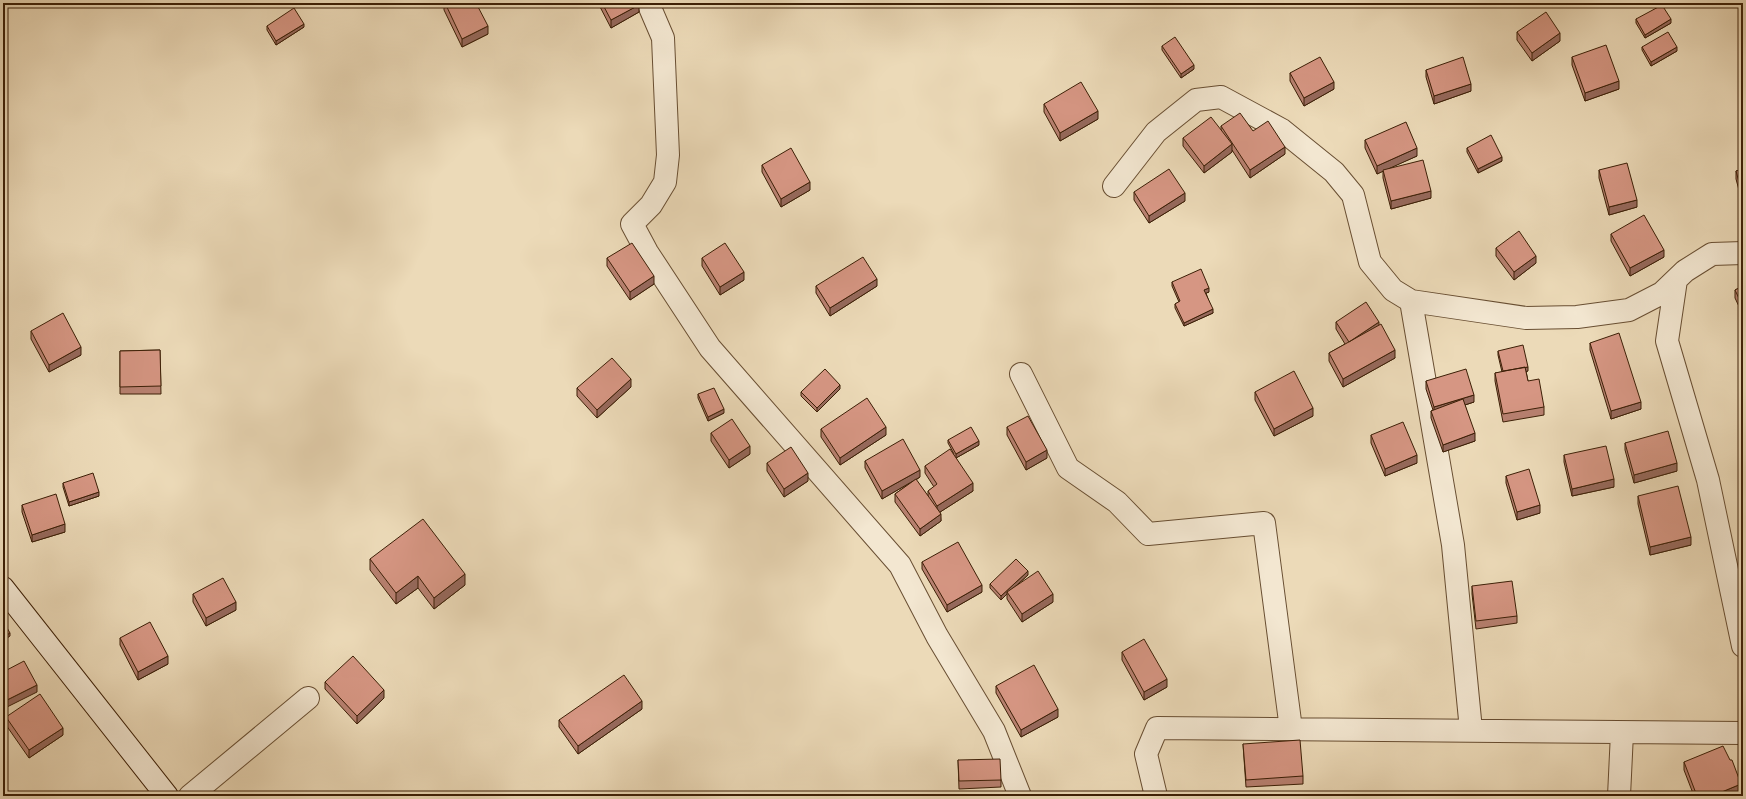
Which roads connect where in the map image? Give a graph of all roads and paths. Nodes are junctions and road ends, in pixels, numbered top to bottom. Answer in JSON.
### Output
{"nodes":[{"id":1,"x":648,"y":3,"type":"edge"},
{"id":2,"x":1114,"y":186,"type":"dead end"},
{"id":3,"x":1743,"y":253,"type":"edge"},
{"id":4,"x":1676,"y":280,"type":"junction"},
{"id":5,"x":1411,"y":301,"type":"junction"},
{"id":6,"x":1021,"y":374,"type":"dead end"},
{"id":7,"x":3,"y":588,"type":"edge"},
{"id":8,"x":1743,"y":646,"type":"edge"},
{"id":9,"x":308,"y":698,"type":"dead end"},
{"id":10,"x":1291,"y":729,"type":"junction"},
{"id":11,"x":1471,"y":730,"type":"junction"},
{"id":12,"x":1622,"y":733,"type":"junction"},
{"id":13,"x":1743,"y":733,"type":"edge"},
{"id":14,"x":167,"y":796,"type":"edge"},
{"id":15,"x":190,"y":796,"type":"edge"},
{"id":16,"x":1020,"y":796,"type":"edge"},
{"id":17,"x":1156,"y":796,"type":"edge"},
{"id":18,"x":1619,"y":796,"type":"edge"}],
"edges":[{"from":1,"to":16,"type":"street"},
{"from":2,"to":5,"type":"street"},
{"from":3,"to":4,"type":"street"},
{"from":4,"to":5,"type":"street"},
{"from":4,"to":8,"type":"street"},
{"from":5,"to":11,"type":"street"},
{"from":6,"to":10,"type":"street"},
{"from":7,"to":14,"type":"street"},
{"from":9,"to":15,"type":"street"},
{"from":10,"to":11,"type":"street"},
{"from":10,"to":17,"type":"street"},
{"from":11,"to":12,"type":"street"},
{"from":12,"to":13,"type":"street"},
{"from":12,"to":18,"type":"street"}]}
